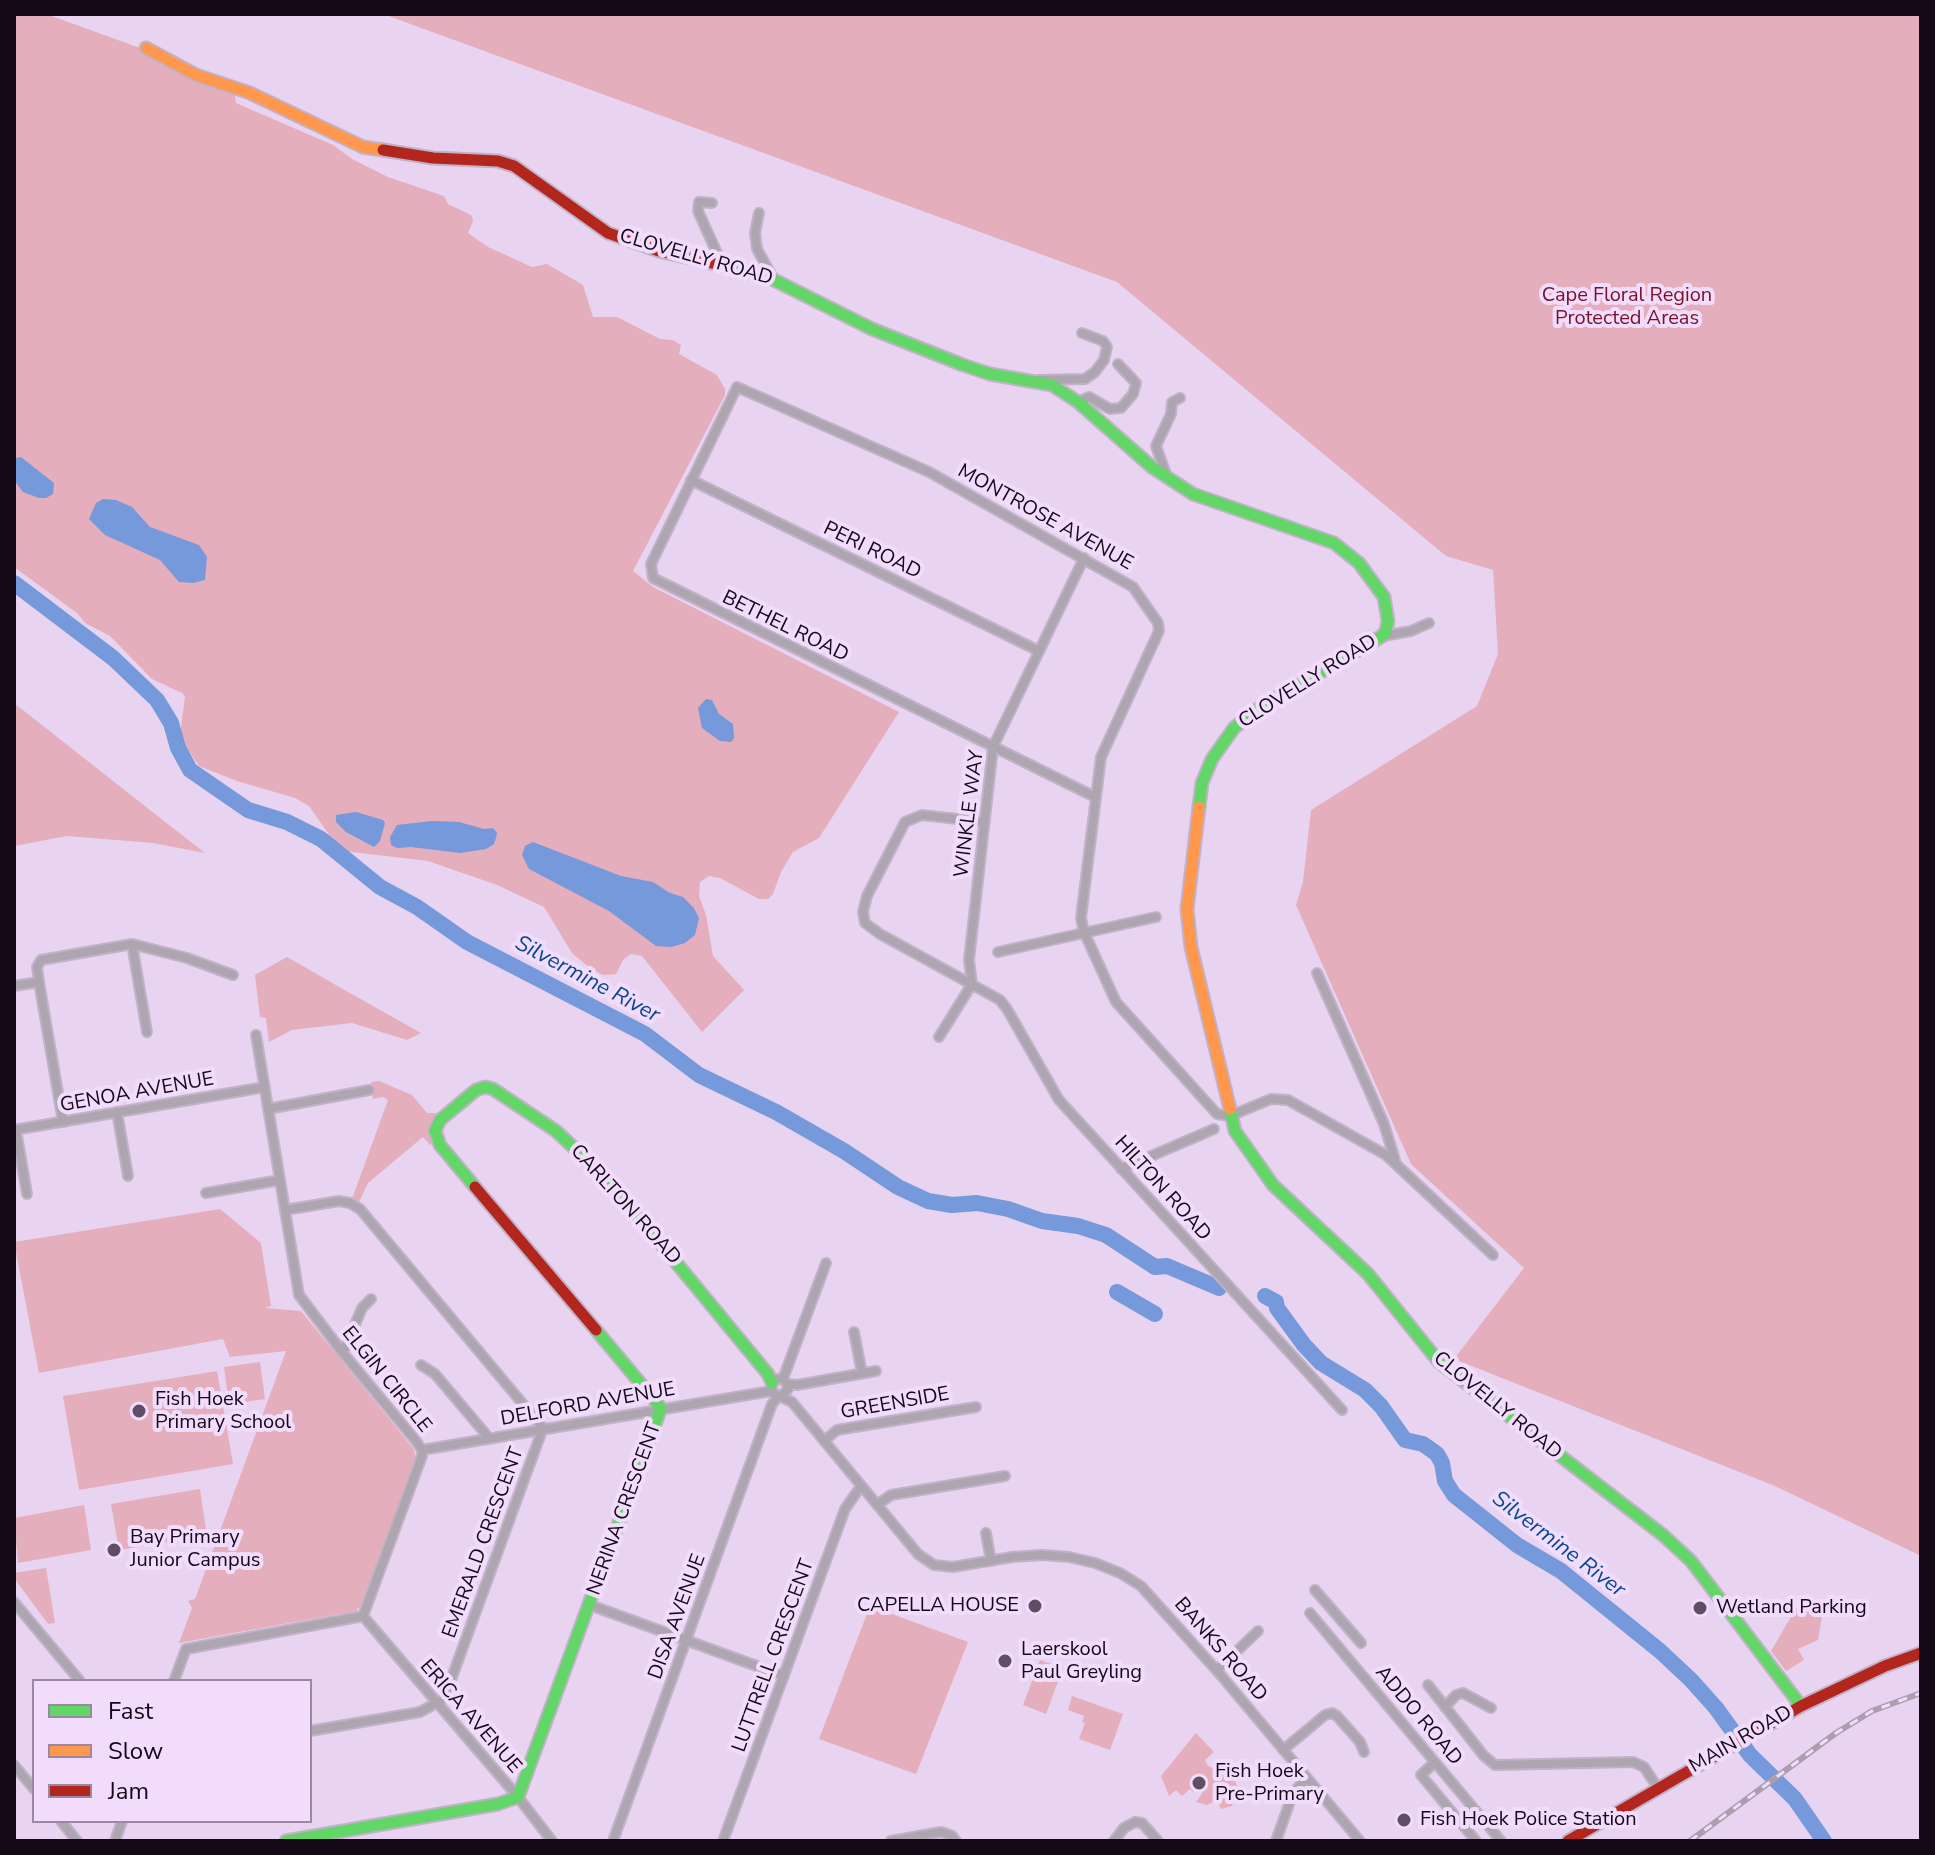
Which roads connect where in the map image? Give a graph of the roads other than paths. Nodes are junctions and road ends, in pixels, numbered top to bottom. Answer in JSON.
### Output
{"nodes":[{"id":1,"x":146,"y":48,"type":"dead end"},
{"id":2,"x":712,"y":203,"type":"dead end"},
{"id":3,"x":759,"y":213,"type":"dead end"},
{"id":4,"x":722,"y":264,"type":"junction"},
{"id":5,"x":773,"y":279,"type":"junction"},
{"id":6,"x":1082,"y":333,"type":"dead end"},
{"id":7,"x":1118,"y":364,"type":"dead end"},
{"id":8,"x":1039,"y":381,"type":"junction"},
{"id":9,"x":737,"y":387,"type":"joint"},
{"id":10,"x":1180,"y":398,"type":"dead end"},
{"id":11,"x":1078,"y":402,"type":"junction"},
{"id":12,"x":1167,"y":478,"type":"junction"},
{"id":13,"x":691,"y":480,"type":"junction"},
{"id":14,"x":1084,"y":558,"type":"junction"},
{"id":15,"x":1429,"y":623,"type":"dead end"},
{"id":16,"x":1382,"y":636,"type":"junction"},
{"id":17,"x":1039,"y":651,"type":"junction"},
{"id":18,"x":993,"y":747,"type":"junction"},
{"id":19,"x":1095,"y":797,"type":"junction"},
{"id":20,"x":984,"y":822,"type":"junction"},
{"id":21,"x":1156,"y":917,"type":"dead end"},
{"id":22,"x":1084,"y":932,"type":"junction"},
{"id":23,"x":132,"y":944,"type":"junction"},
{"id":24,"x":998,"y":952,"type":"dead end"},
{"id":25,"x":1317,"y":973,"type":"dead end"},
{"id":26,"x":233,"y":975,"type":"dead end"},
{"id":27,"x":39,"y":982,"type":"junction"},
{"id":28,"x":972,"y":984,"type":"junction"},
{"id":29,"x":14,"y":986,"type":"edge"},
{"id":30,"x":147,"y":1032,"type":"dead end"},
{"id":31,"x":256,"y":1035,"type":"dead end"},
{"id":32,"x":939,"y":1037,"type":"dead end"},
{"id":33,"x":265,"y":1087,"type":"junction"},
{"id":34,"x":369,"y":1090,"type":"dead end"},
{"id":35,"x":268,"y":1109,"type":"junction"},
{"id":36,"x":117,"y":1112,"type":"junction"},
{"id":37,"x":1230,"y":1116,"type":"junction"},
{"id":38,"x":63,"y":1122,"type":"junction"},
{"id":39,"x":1214,"y":1129,"type":"dead end"},
{"id":40,"x":15,"y":1130,"type":"edge"},
{"id":41,"x":440,"y":1145,"type":"joint"},
{"id":42,"x":1395,"y":1163,"type":"junction"},
{"id":43,"x":1121,"y":1169,"type":"junction"},
{"id":44,"x":128,"y":1176,"type":"dead end"},
{"id":45,"x":280,"y":1180,"type":"junction"},
{"id":46,"x":206,"y":1193,"type":"dead end"},
{"id":47,"x":27,"y":1194,"type":"dead end"},
{"id":48,"x":285,"y":1210,"type":"junction"},
{"id":49,"x":1493,"y":1255,"type":"dead end"},
{"id":50,"x":826,"y":1263,"type":"dead end"},
{"id":51,"x":371,"y":1299,"type":"dead end"},
{"id":52,"x":854,"y":1332,"type":"dead end"},
{"id":53,"x":343,"y":1353,"type":"junction"},
{"id":54,"x":421,"y":1365,"type":"dead end"},
{"id":55,"x":876,"y":1371,"type":"dead end"},
{"id":56,"x":862,"y":1373,"type":"junction"},
{"id":57,"x":778,"y":1387,"type":"junction"},
{"id":58,"x":976,"y":1407,"type":"dead end"},
{"id":59,"x":661,"y":1408,"type":"junction"},
{"id":60,"x":1342,"y":1410,"type":"dead end"},
{"id":61,"x":543,"y":1428,"type":"junction"},
{"id":62,"x":489,"y":1438,"type":"junction"},
{"id":63,"x":824,"y":1441,"type":"junction"},
{"id":64,"x":422,"y":1450,"type":"junction"},
{"id":65,"x":1005,"y":1476,"type":"dead end"},
{"id":66,"x":861,"y":1486,"type":"junction"},
{"id":67,"x":877,"y":1505,"type":"junction"},
{"id":68,"x":986,"y":1533,"type":"dead end"},
{"id":69,"x":1012,"y":1557,"type":"joint"},
{"id":70,"x":991,"y":1561,"type":"junction"},
{"id":71,"x":1315,"y":1590,"type":"dead end"},
{"id":72,"x":14,"y":1602,"type":"edge"},
{"id":73,"x":590,"y":1605,"type":"junction"},
{"id":74,"x":1310,"y":1613,"type":"dead end"},
{"id":75,"x":1335,"y":1614,"type":"junction"},
{"id":76,"x":363,"y":1616,"type":"junction"},
{"id":77,"x":1320,"y":1625,"type":"junction"},
{"id":78,"x":1258,"y":1631,"type":"dead end"},
{"id":79,"x":686,"y":1640,"type":"junction"},
{"id":80,"x":1361,"y":1643,"type":"dead end"},
{"id":81,"x":1921,"y":1653,"type":"edge"},
{"id":82,"x":1217,"y":1670,"type":"junction"},
{"id":83,"x":784,"y":1676,"type":"junction"},
{"id":84,"x":78,"y":1679,"type":"edge"},
{"id":85,"x":175,"y":1679,"type":"edge"},
{"id":86,"x":1428,"y":1685,"type":"dead end"},
{"id":87,"x":437,"y":1704,"type":"junction"},
{"id":88,"x":1801,"y":1706,"type":"junction"},
{"id":89,"x":1445,"y":1707,"type":"junction"},
{"id":90,"x":1491,"y":1708,"type":"dead end"},
{"id":91,"x":312,"y":1731,"type":"edge"},
{"id":92,"x":1283,"y":1750,"type":"junction"},
{"id":93,"x":1364,"y":1752,"type":"dead end"},
{"id":94,"x":1435,"y":1762,"type":"junction"},
{"id":95,"x":14,"y":1765,"type":"edge"},
{"id":96,"x":1307,"y":1778,"type":"junction"},
{"id":97,"x":32,"y":1787,"type":"edge"},
{"id":98,"x":1658,"y":1788,"type":"junction"},
{"id":99,"x":518,"y":1797,"type":"junction"},
{"id":100,"x":63,"y":1823,"type":"edge"},
{"id":101,"x":311,"y":1839,"type":"edge"},
{"id":102,"x":77,"y":1841,"type":"edge"},
{"id":103,"x":286,"y":1841,"type":"edge"},
{"id":104,"x":552,"y":1841,"type":"edge"},
{"id":105,"x":613,"y":1841,"type":"edge"},
{"id":106,"x":723,"y":1841,"type":"edge"},
{"id":107,"x":891,"y":1841,"type":"edge"},
{"id":108,"x":956,"y":1841,"type":"edge"},
{"id":109,"x":1114,"y":1841,"type":"edge"},
{"id":110,"x":1158,"y":1841,"type":"edge"},
{"id":111,"x":1276,"y":1841,"type":"edge"},
{"id":112,"x":1360,"y":1841,"type":"edge"},
{"id":113,"x":1476,"y":1841,"type":"edge"},
{"id":114,"x":1501,"y":1841,"type":"edge"},
{"id":115,"x":1568,"y":1841,"type":"edge"}],
"edges":[{"from":1,"to":4,"type":"street","name":"CLOVELLY ROAD"},
{"from":2,"to":4,"type":"street"},
{"from":3,"to":5,"type":"street"},
{"from":4,"to":5,"type":"street","name":"CLOVELLY ROAD"},
{"from":5,"to":8,"type":"street","name":"CLOVELLY ROAD"},
{"from":6,"to":8,"type":"street"},
{"from":7,"to":11,"type":"street"},
{"from":8,"to":11,"type":"street","name":"CLOVELLY ROAD"},
{"from":9,"to":13,"type":"street","name":"BETHEL ROAD"},
{"from":9,"to":14,"type":"street","name":"MONTROSE AVENUE"},
{"from":10,"to":12,"type":"street"},
{"from":11,"to":12,"type":"street","name":"CLOVELLY ROAD"},
{"from":12,"to":16,"type":"street","name":"CLOVELLY ROAD"},
{"from":13,"to":17,"type":"street","name":"PERI ROAD"},
{"from":13,"to":18,"type":"street","name":"BETHEL ROAD"},
{"from":14,"to":17,"type":"street","name":"WINKLE WAY"},
{"from":14,"to":19,"type":"street","name":"MONTROSE AVENUE"},
{"from":15,"to":16,"type":"street"},
{"from":16,"to":37,"type":"street","name":"CLOVELLY ROAD"},
{"from":17,"to":18,"type":"street","name":"WINKLE WAY"},
{"from":18,"to":19,"type":"street","name":"BETHEL ROAD"},
{"from":18,"to":20,"type":"street","name":"WINKLE WAY"},
{"from":19,"to":22,"type":"street","name":"MONTROSE AVENUE"},
{"from":20,"to":28,"type":"street","name":"WINKLE WAY"},
{"from":20,"to":28,"type":"street","name":"HILTON ROAD"},
{"from":21,"to":22,"type":"street"},
{"from":22,"to":24,"type":"street"},
{"from":22,"to":37,"type":"street","name":"MONTROSE AVENUE"},
{"from":23,"to":26,"type":"street"},
{"from":23,"to":27,"type":"street"},
{"from":23,"to":30,"type":"street"},
{"from":25,"to":42,"type":"street"},
{"from":27,"to":29,"type":"street"},
{"from":27,"to":38,"type":"street"},
{"from":28,"to":32,"type":"street"},
{"from":28,"to":43,"type":"street","name":"HILTON ROAD"},
{"from":31,"to":33,"type":"street","name":"ELGIN CIRCLE"},
{"from":33,"to":35,"type":"street","name":"ELGIN CIRCLE"},
{"from":33,"to":36,"type":"street","name":"GENOA AVENUE"},
{"from":34,"to":35,"type":"street"},
{"from":35,"to":45,"type":"street","name":"ELGIN CIRCLE"},
{"from":36,"to":38,"type":"street","name":"GENOA AVENUE"},
{"from":36,"to":44,"type":"street"},
{"from":37,"to":42,"type":"street"},
{"from":37,"to":88,"type":"street","name":"CLOVELLY ROAD"},
{"from":38,"to":40,"type":"street","name":"GENOA AVENUE"},
{"from":39,"to":43,"type":"street"},
{"from":40,"to":47,"type":"street"},
{"from":41,"to":57,"type":"street","name":"CARLTON ROAD"},
{"from":41,"to":59,"type":"street","name":"NERINA CRESCENT"},
{"from":42,"to":49,"type":"street"},
{"from":43,"to":60,"type":"street","name":"HILTON ROAD"},
{"from":45,"to":46,"type":"street"},
{"from":45,"to":48,"type":"street","name":"ELGIN CIRCLE"},
{"from":48,"to":53,"type":"street","name":"ELGIN CIRCLE"},
{"from":48,"to":61,"type":"street","name":"EMERALD CRESCENT"},
{"from":50,"to":57,"type":"street","name":"DISA AVENUE"},
{"from":51,"to":53,"type":"street"},
{"from":52,"to":56,"type":"street"},
{"from":53,"to":64,"type":"street","name":"ELGIN CIRCLE"},
{"from":54,"to":62,"type":"street"},
{"from":55,"to":56,"type":"street","name":"DELFORD AVENUE"},
{"from":56,"to":57,"type":"street","name":"DELFORD AVENUE"},
{"from":57,"to":59,"type":"street","name":"DELFORD AVENUE"},
{"from":57,"to":63,"type":"street","name":"CARLTON ROAD"},
{"from":57,"to":79,"type":"street","name":"DISA AVENUE"},
{"from":58,"to":63,"type":"street","name":"GREENSIDE"},
{"from":59,"to":61,"type":"street","name":"DELFORD AVENUE"},
{"from":59,"to":73,"type":"street","name":"NERINA CRESCENT"},
{"from":61,"to":62,"type":"street","name":"DELFORD AVENUE"},
{"from":61,"to":87,"type":"street","name":"EMERALD CRESCENT"},
{"from":62,"to":64,"type":"street","name":"DELFORD AVENUE"},
{"from":63,"to":66,"type":"street","name":"CARLTON ROAD"},
{"from":64,"to":76,"type":"street","name":"ELGIN CIRCLE"},
{"from":65,"to":67,"type":"street"},
{"from":66,"to":67,"type":"street","name":"CARLTON ROAD"},
{"from":66,"to":83,"type":"street","name":"LUTTRELL CRESCENT"},
{"from":67,"to":70,"type":"street","name":"CARLTON ROAD"},
{"from":68,"to":70,"type":"street"},
{"from":69,"to":70,"type":"street","name":"CARLTON ROAD"},
{"from":69,"to":82,"type":"street","name":"BANKS ROAD"},
{"from":71,"to":75,"type":"street"},
{"from":72,"to":84,"type":"street"},
{"from":73,"to":79,"type":"street"},
{"from":73,"to":99,"type":"street","name":"NERINA CRESCENT"},
{"from":74,"to":77,"type":"street","name":"ADDO ROAD"},
{"from":75,"to":77,"type":"street"},
{"from":75,"to":80,"type":"street"},
{"from":76,"to":85,"type":"street"},
{"from":76,"to":87,"type":"street","name":"ERICA AVENUE"},
{"from":77,"to":94,"type":"street","name":"ADDO ROAD"},
{"from":78,"to":82,"type":"street"},
{"from":79,"to":83,"type":"street"},
{"from":79,"to":105,"type":"street","name":"DISA AVENUE"},
{"from":81,"to":88,"type":"street","name":"MAIN ROAD"},
{"from":82,"to":92,"type":"street","name":"BANKS ROAD"},
{"from":83,"to":106,"type":"street","name":"LUTTRELL CRESCENT"},
{"from":86,"to":89,"type":"street"},
{"from":87,"to":91,"type":"street"},
{"from":87,"to":99,"type":"street","name":"ERICA AVENUE"},
{"from":88,"to":98,"type":"street","name":"MAIN ROAD"},
{"from":89,"to":90,"type":"street"},
{"from":89,"to":98,"type":"street"},
{"from":92,"to":93,"type":"street"},
{"from":92,"to":96,"type":"street","name":"BANKS ROAD"},
{"from":94,"to":113,"type":"street"},
{"from":94,"to":114,"type":"street","name":"ADDO ROAD"},
{"from":95,"to":97,"type":"street"},
{"from":96,"to":111,"type":"street"},
{"from":96,"to":112,"type":"street","name":"BANKS ROAD"},
{"from":98,"to":115,"type":"street","name":"MAIN ROAD"},
{"from":99,"to":101,"type":"street"},
{"from":99,"to":104,"type":"street","name":"ERICA AVENUE"},
{"from":100,"to":102,"type":"street"},
{"from":101,"to":103,"type":"street"},
{"from":107,"to":108,"type":"street"},
{"from":109,"to":110,"type":"street"}]}
